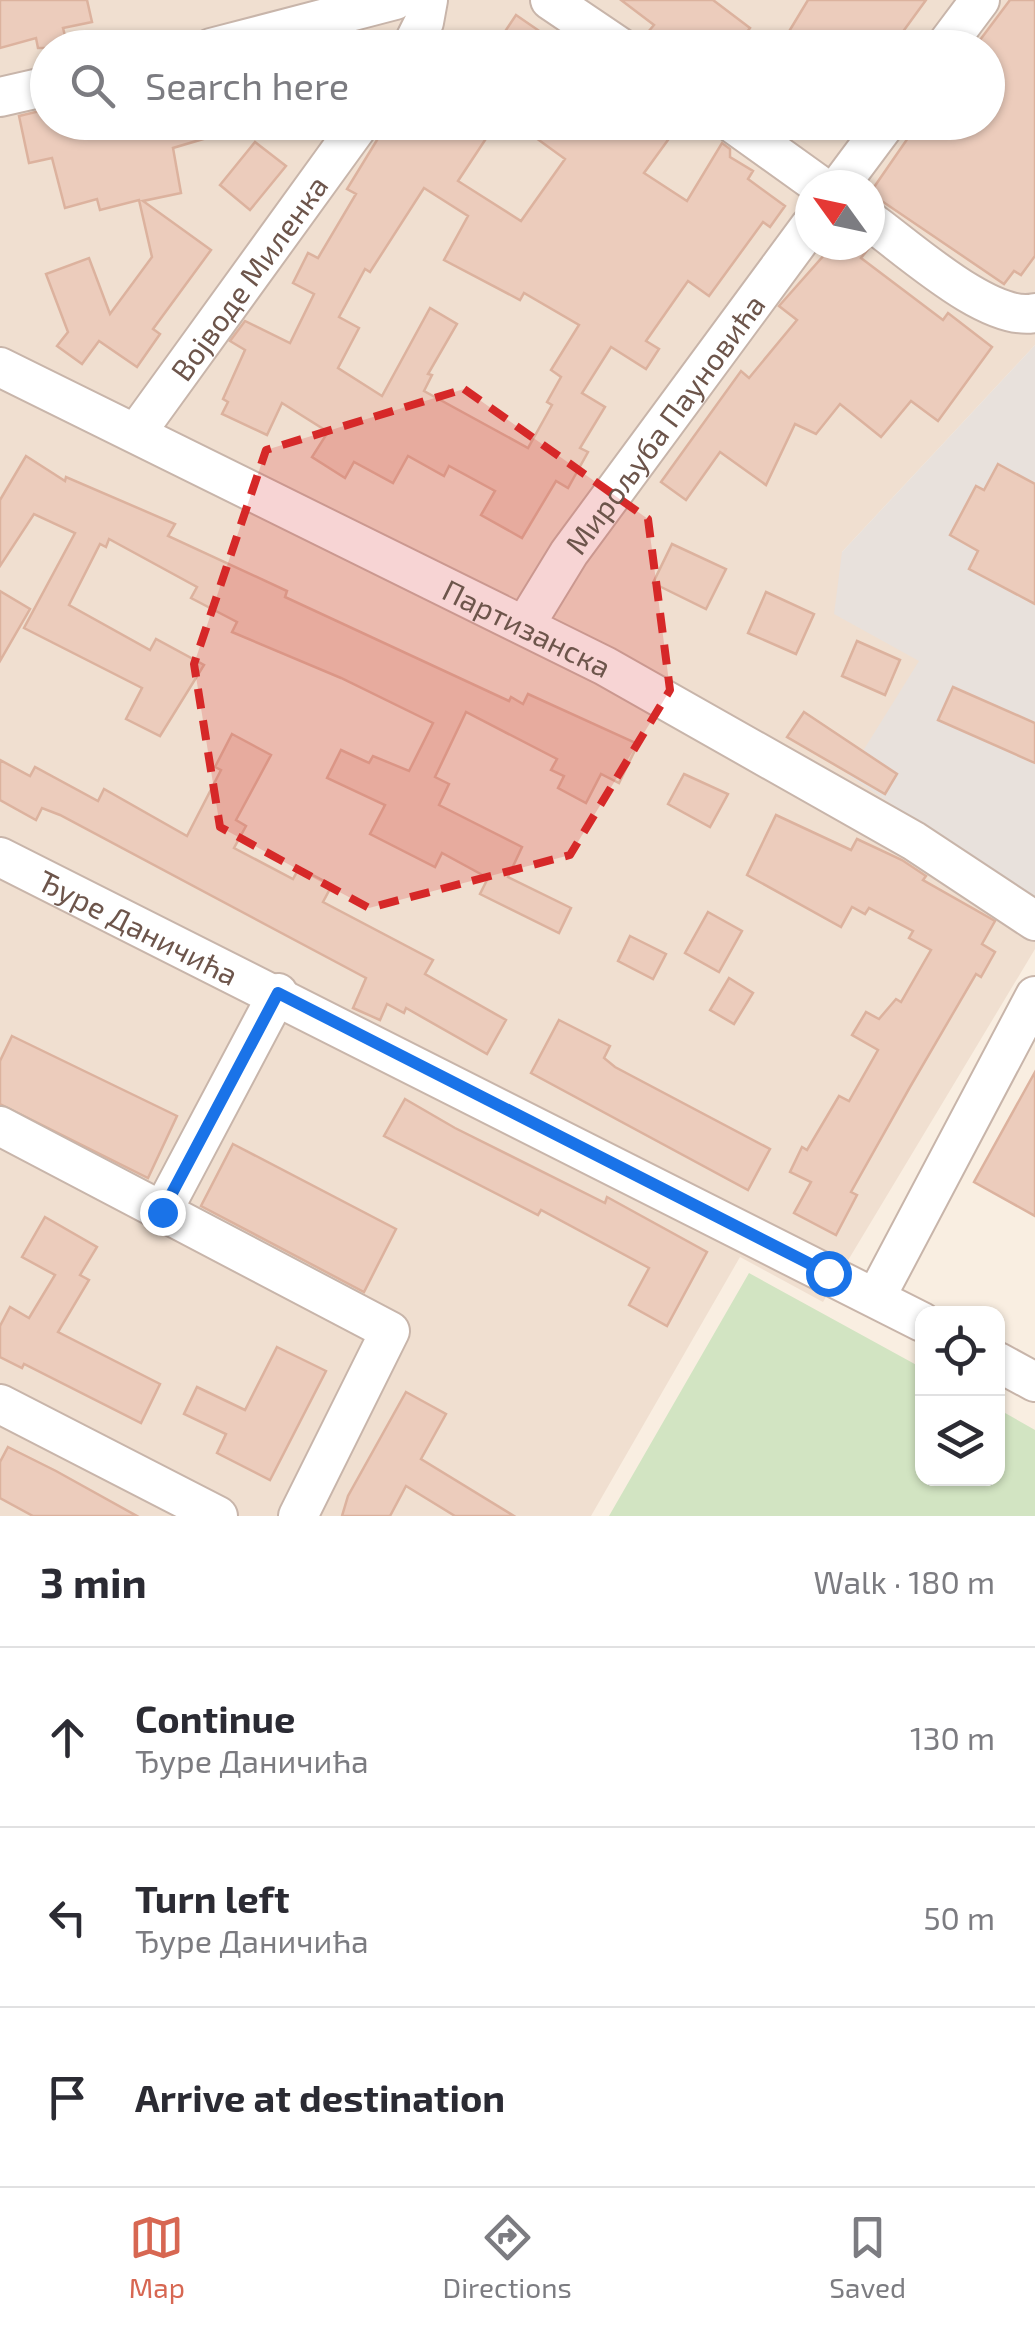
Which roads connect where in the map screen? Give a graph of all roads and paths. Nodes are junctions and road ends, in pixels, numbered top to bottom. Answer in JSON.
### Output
{"nodes":[{"id":1,"x":395,"y":0,"type":"edge"},
{"id":2,"x":428,"y":0,"type":"edge"},
{"id":3,"x":550,"y":0,"type":"edge"},
{"id":4,"x":980,"y":0,"type":"edge"},
{"id":5,"x":280,"y":30,"type":"edge"},
{"id":6,"x":417,"y":30,"type":"edge"},
{"id":7,"x":595,"y":30,"type":"edge"},
{"id":8,"x":958,"y":30,"type":"edge"},
{"id":9,"x":30,"y":90,"type":"edge"},
{"id":10,"x":0,"y":96,"type":"edge"},
{"id":11,"x":348,"y":140,"type":"edge"},
{"id":12,"x":756,"y":140,"type":"edge"},
{"id":13,"x":874,"y":140,"type":"edge"},
{"id":14,"x":798,"y":170,"type":"edge"},
{"id":15,"x":851,"y":170,"type":"edge"},
{"id":16,"x":885,"y":231,"type":"edge"},
{"id":17,"x":795,"y":246,"type":"edge"},
{"id":18,"x":1035,"y":313,"type":"edge"},
{"id":19,"x":0,"y":367,"type":"edge"},
{"id":20,"x":136,"y":434,"type":"junction"},
{"id":21,"x":525,"y":625,"type":"junction"},
{"id":22,"x":0,"y":856,"type":"edge"},
{"id":23,"x":1035,"y":921,"type":"edge"},
{"id":24,"x":278,"y":993,"type":"junction"},
{"id":25,"x":1035,"y":996,"type":"edge"},
{"id":26,"x":0,"y":1126,"type":"edge"},
{"id":27,"x":162,"y":1212,"type":"junction"},
{"id":28,"x":876,"y":1297,"type":"junction"},
{"id":29,"x":915,"y":1318,"type":"edge"},
{"id":30,"x":1005,"y":1366,"type":"edge"},
{"id":31,"x":1035,"y":1382,"type":"edge"},
{"id":32,"x":0,"y":1404,"type":"edge"},
{"id":33,"x":218,"y":1516,"type":"edge"},
{"id":34,"x":298,"y":1516,"type":"edge"}],
"edges":[{"from":1,"to":5,"type":"street"},
{"from":2,"to":6,"type":"street"},
{"from":3,"to":7,"type":"street"},
{"from":4,"to":8,"type":"street"},
{"from":9,"to":10,"type":"street"},
{"from":11,"to":20,"type":"street","name":"Војводе Миленка"},
{"from":12,"to":14,"type":"street"},
{"from":13,"to":15,"type":"street"},
{"from":16,"to":18,"type":"street"},
{"from":17,"to":21,"type":"street","name":"Мирољуба Пауновића"},
{"from":19,"to":20,"type":"street","name":"Партизанска"},
{"from":20,"to":21,"type":"street","name":"Партизанска"},
{"from":21,"to":23,"type":"street","name":"Партизанска"},
{"from":22,"to":24,"type":"street","name":"Ђуре Даничића"},
{"from":24,"to":27,"type":"street"},
{"from":24,"to":28,"type":"street","name":"Ђуре Даничића"},
{"from":25,"to":28,"type":"street"},
{"from":26,"to":27,"type":"street"},
{"from":27,"to":34,"type":"street"},
{"from":28,"to":29,"type":"street","name":"Ђуре Даничића"},
{"from":30,"to":31,"type":"street"},
{"from":32,"to":33,"type":"street"}]}
